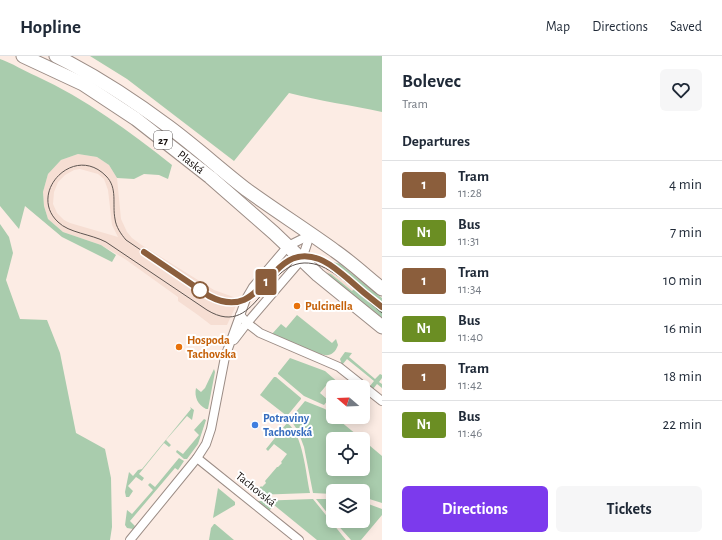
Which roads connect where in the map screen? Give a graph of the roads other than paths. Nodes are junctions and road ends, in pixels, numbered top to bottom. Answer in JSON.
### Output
{"nodes":[{"id":1,"x":23,"y":56,"type":"edge"},
{"id":2,"x":56,"y":56,"type":"edge"},
{"id":3,"x":310,"y":235,"type":"junction"},
{"id":4,"x":288,"y":246,"type":"junction"},
{"id":5,"x":302,"y":259,"type":"junction"},
{"id":6,"x":382,"y":289,"type":"edge"},
{"id":7,"x":240,"y":315,"type":"junction"},
{"id":8,"x":247,"y":323,"type":"junction"},
{"id":9,"x":382,"y":327,"type":"edge"},
{"id":10,"x":230,"y":346,"type":"junction"},
{"id":11,"x":382,"y":401,"type":"edge"},
{"id":12,"x":197,"y":458,"type":"junction"},
{"id":13,"x":130,"y":540,"type":"edge"},
{"id":14,"x":299,"y":540,"type":"edge"}],
"edges":[{"from":1,"to":4,"type":"main road","name":"Plaská","number":"27"},
{"from":2,"to":3,"type":"main road","name":"Plaská","number":"27"},
{"from":3,"to":4,"type":"street"},
{"from":3,"to":5,"type":"street"},
{"from":3,"to":6,"type":"main road","name":"Plaská","number":"27"},
{"from":4,"to":5,"type":"main road","name":"Plaská","number":"27"},
{"from":4,"to":7,"type":"street"},
{"from":5,"to":8,"type":"street"},
{"from":5,"to":9,"type":"main road","name":"Plaská","number":"27"},
{"from":7,"to":8,"type":"street"},
{"from":7,"to":10,"type":"street"},
{"from":8,"to":10,"type":"street"},
{"from":8,"to":11,"type":"street"},
{"from":10,"to":12,"type":"street"},
{"from":12,"to":13,"type":"street"},
{"from":12,"to":14,"type":"street","name":"Tachovská"}]}
